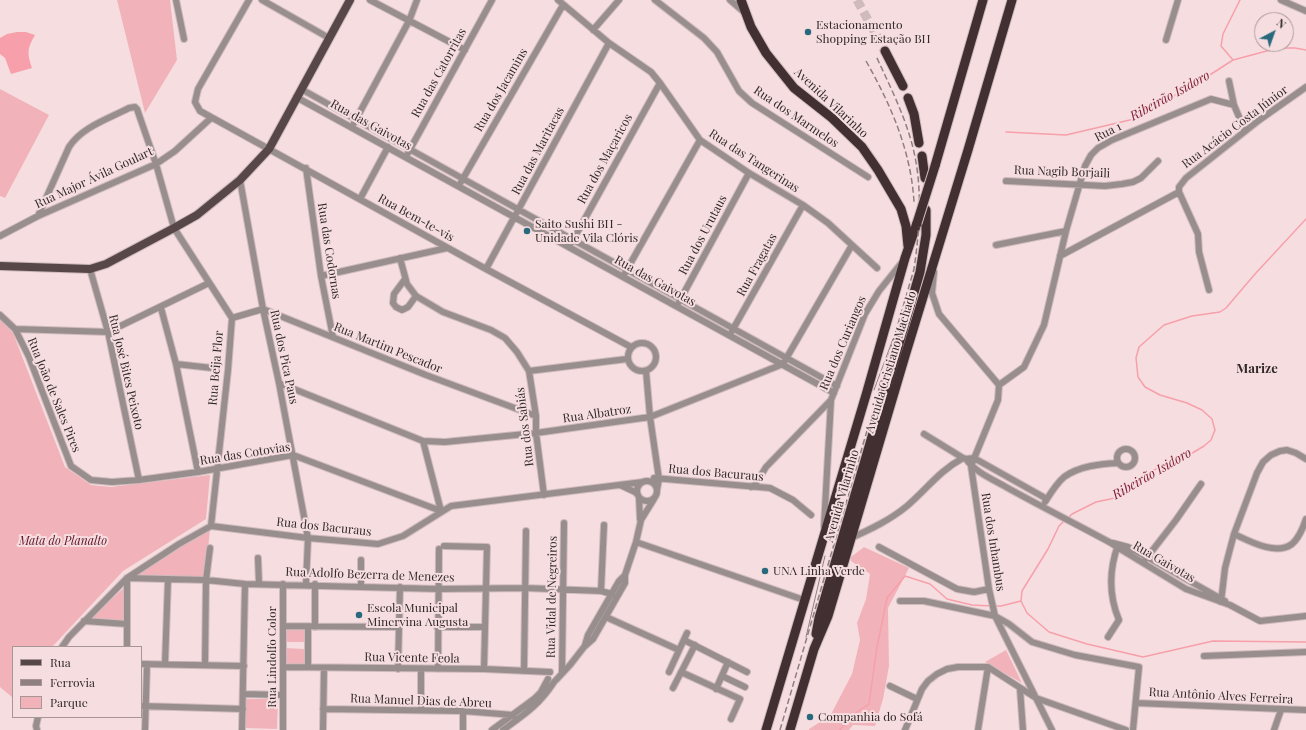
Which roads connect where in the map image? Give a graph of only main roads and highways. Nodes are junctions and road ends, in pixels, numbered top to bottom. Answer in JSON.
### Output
{"nodes":[{"id":1,"x":350,"y":0,"type":"edge"},
{"id":2,"x":741,"y":0,"type":"edge"},
{"id":3,"x":983,"y":0,"type":"edge"},
{"id":4,"x":1012,"y":0,"type":"edge"},
{"id":5,"x":885,"y":51,"type":"tunnel mouth"},
{"id":6,"x":903,"y":86,"type":"dead end"},
{"id":7,"x":908,"y":98,"type":"dead end"},
{"id":8,"x":919,"y":143,"type":"dead end"},
{"id":9,"x":922,"y":156,"type":"dead end"},
{"id":10,"x":925,"y":178,"type":"dead end"},
{"id":11,"x":926,"y":210,"type":"dead end"},
{"id":12,"x":908,"y":248,"type":"junction"},
{"id":13,"x":0,"y":266,"type":"edge"},
{"id":14,"x":814,"y":649,"type":"junction"},
{"id":15,"x":766,"y":730,"type":"edge"},
{"id":16,"x":790,"y":730,"type":"edge"}],
"edges":[{"from":1,"to":13,"type":"main road"},
{"from":2,"to":12,"type":"highway","name":"Avenida Vilarinho"},
{"from":3,"to":12,"type":"highway","name":"Avenida Cristiano Machado","bridge":true},
{"from":4,"to":14,"type":"highway","name":"Avenida Cristiano Machado"},
{"from":5,"to":6,"type":"highway"},
{"from":7,"to":8,"type":"highway"},
{"from":9,"to":10,"type":"highway"},
{"from":11,"to":14,"type":"highway","name":"Avenida Vilarinho"},
{"from":12,"to":15,"type":"highway","name":"Avenida Cristiano Machado"},
{"from":14,"to":16,"type":"highway","name":"Avenida Cristiano Machado"}]}
